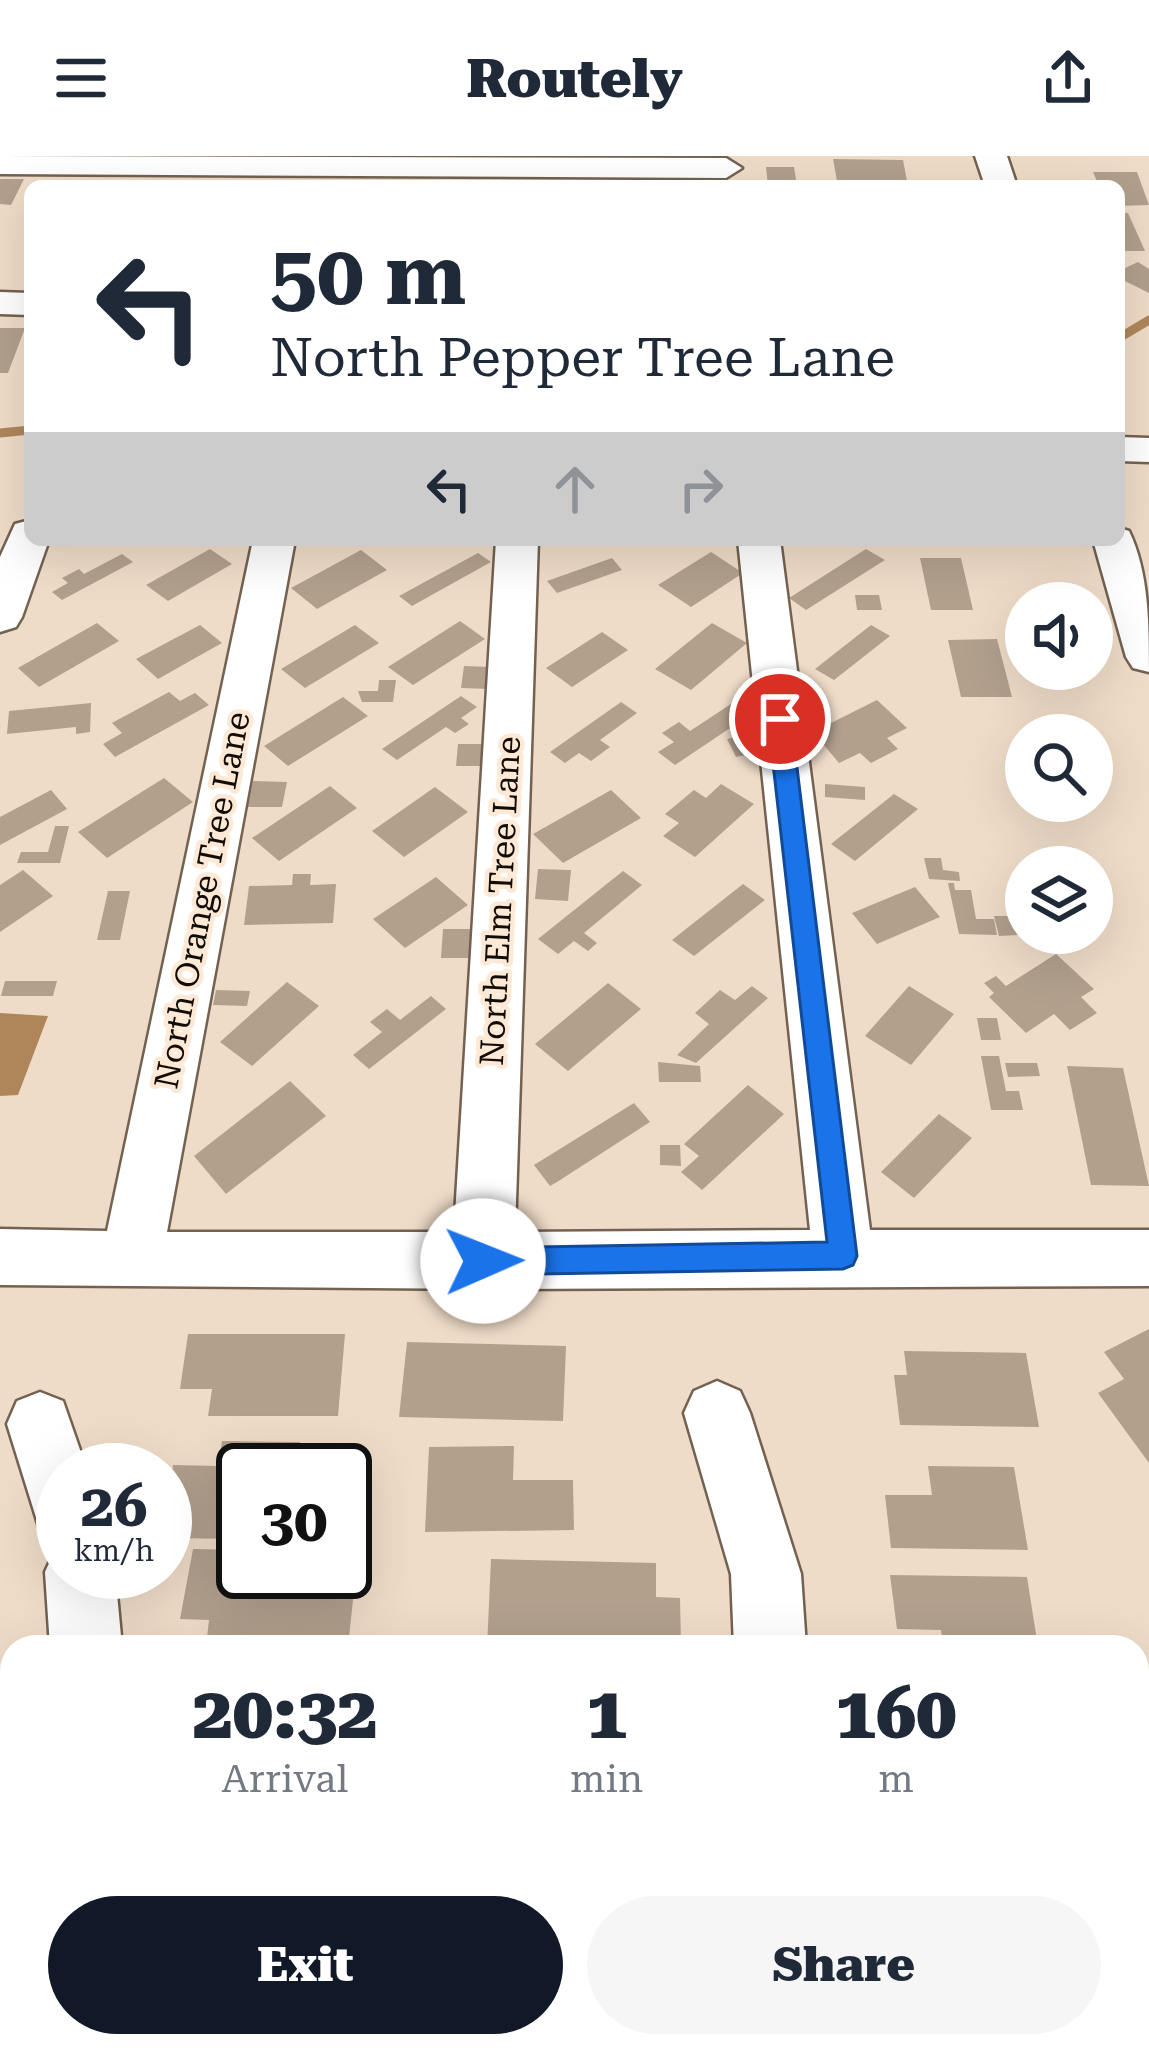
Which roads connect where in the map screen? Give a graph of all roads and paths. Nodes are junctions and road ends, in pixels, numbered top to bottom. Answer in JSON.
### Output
{"nodes":[{"id":1,"x":0,"y":164,"type":"edge"},
{"id":2,"x":726,"y":168,"type":"dead end"},
{"id":3,"x":404,"y":169,"type":"edge"},
{"id":4,"x":25,"y":546,"type":"edge"},
{"id":5,"x":273,"y":546,"type":"edge"},
{"id":6,"x":518,"y":546,"type":"edge"},
{"id":7,"x":760,"y":546,"type":"edge"},
{"id":8,"x":1116,"y":546,"type":"edge"},
{"id":9,"x":0,"y":616,"type":"edge"},
{"id":10,"x":1149,"y":657,"type":"edge"},
{"id":11,"x":843,"y":1256,"type":"junction"},
{"id":12,"x":0,"y":1257,"type":"edge"},
{"id":13,"x":1149,"y":1258,"type":"edge"},
{"id":14,"x":131,"y":1260,"type":"junction"},
{"id":15,"x":483,"y":1261,"type":"junction"},
{"id":16,"x":717,"y":1413,"type":"dead end"},
{"id":17,"x":40,"y":1424,"type":"dead end"},
{"id":18,"x":46,"y":1443,"type":"edge"},
{"id":19,"x":82,"y":1599,"type":"edge"},
{"id":20,"x":85,"y":1635,"type":"edge"},
{"id":21,"x":769,"y":1635,"type":"edge"}],
"edges":[{"from":1,"to":3,"type":"street"},
{"from":2,"to":3,"type":"street"},
{"from":4,"to":9,"type":"street"},
{"from":5,"to":14,"type":"street","name":"North Orange Tree Lane"},
{"from":6,"to":15,"type":"street","name":"North Elm Tree Lane"},
{"from":7,"to":11,"type":"street"},
{"from":8,"to":10,"type":"street"},
{"from":11,"to":13,"type":"street"},
{"from":11,"to":15,"type":"street"},
{"from":12,"to":14,"type":"street"},
{"from":14,"to":15,"type":"street"},
{"from":16,"to":21,"type":"street"},
{"from":17,"to":18,"type":"street"},
{"from":19,"to":20,"type":"street"}]}
